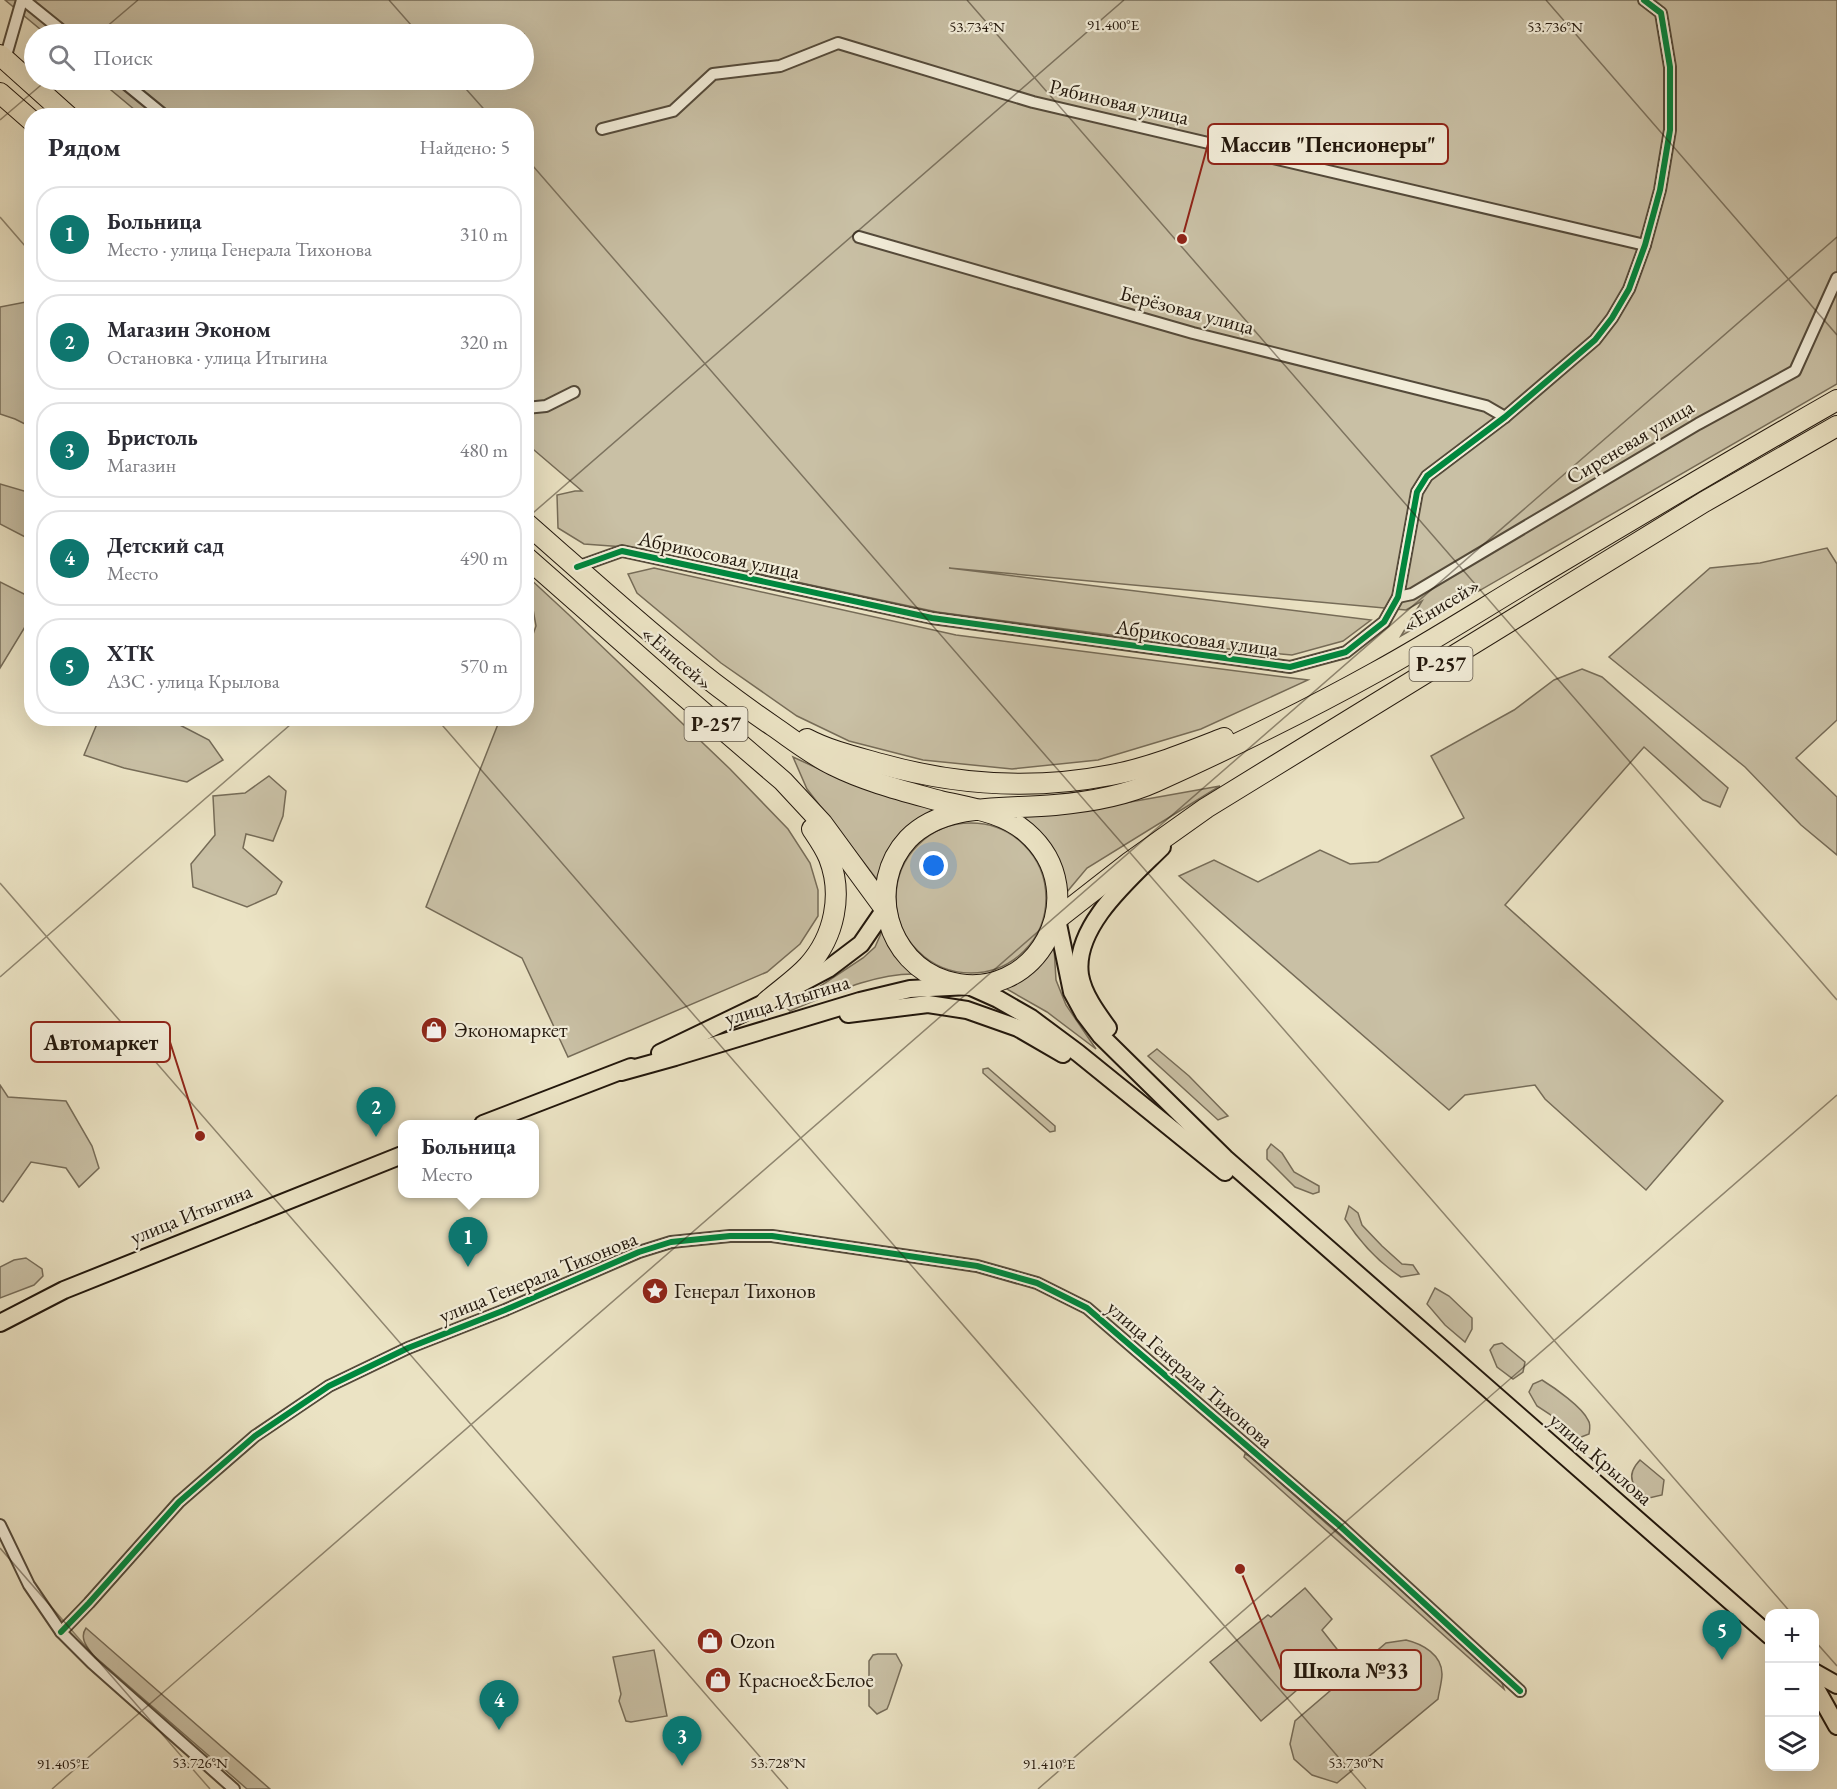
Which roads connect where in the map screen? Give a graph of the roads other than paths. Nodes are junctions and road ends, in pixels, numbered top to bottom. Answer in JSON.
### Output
{"nodes":[{"id":1,"x":23,"y":0,"type":"edge"},
{"id":2,"x":1644,"y":0,"type":"edge"},
{"id":3,"x":53,"y":24,"type":"edge"},
{"id":4,"x":2,"y":57,"type":"edge"},
{"id":5,"x":24,"y":77,"type":"edge"},
{"id":6,"x":39,"y":90,"type":"edge"},
{"id":7,"x":134,"y":90,"type":"edge"},
{"id":8,"x":0,"y":93,"type":"edge"},
{"id":9,"x":59,"y":108,"type":"edge"},
{"id":10,"x":155,"y":108,"type":"edge"},
{"id":11,"x":24,"y":114,"type":"edge"},
{"id":12,"x":602,"y":129,"type":"dead end"},
{"id":13,"x":859,"y":237,"type":"dead end"},
{"id":14,"x":1645,"y":245,"type":"junction"},
{"id":15,"x":1837,"y":278,"type":"edge"},
{"id":16,"x":574,"y":392,"type":"dead end"},
{"id":17,"x":1837,"y":399,"type":"edge"},
{"id":18,"x":534,"y":407,"type":"edge"},
{"id":19,"x":1505,"y":417,"type":"junction"},
{"id":20,"x":1837,"y":426,"type":"edge"},
{"id":21,"x":534,"y":530,"type":"edge"},
{"id":22,"x":534,"y":564,"type":"edge"},
{"id":23,"x":577,"y":567,"type":"junction"},
{"id":24,"x":1398,"y":597,"type":"junction"},
{"id":25,"x":1348,"y":687,"type":"junction"},
{"id":26,"x":736,"y":701,"type":"junction"},
{"id":27,"x":783,"y":781,"type":"junction"},
{"id":28,"x":978,"y":810,"type":"junction"},
{"id":29,"x":1184,"y":824,"type":"junction"},
{"id":30,"x":885,"y":909,"type":"junction"},
{"id":31,"x":1057,"y":920,"type":"junction"},
{"id":32,"x":969,"y":986,"type":"junction"},
{"id":33,"x":766,"y":1002,"type":"junction"},
{"id":34,"x":782,"y":1024,"type":"junction"},
{"id":35,"x":621,"y":1072,"type":"junction"},
{"id":36,"x":1147,"y":1082,"type":"junction"},
{"id":37,"x":1122,"y":1089,"type":"junction"},
{"id":38,"x":496,"y":1120,"type":"edge"},
{"id":39,"x":398,"y":1157,"type":"edge"},
{"id":40,"x":1403,"y":1316,"type":"junction"},
{"id":41,"x":0,"y":1323,"type":"edge"},
{"id":42,"x":0,"y":1526,"type":"edge"},
{"id":43,"x":61,"y":1632,"type":"junction"},
{"id":44,"x":1765,"y":1632,"type":"edge"},
{"id":45,"x":1819,"y":1674,"type":"edge"},
{"id":46,"x":1837,"y":1685,"type":"edge"},
{"id":47,"x":1520,"y":1691,"type":"dead end"},
{"id":48,"x":1819,"y":1692,"type":"edge"},
{"id":49,"x":1837,"y":1726,"type":"edge"},
{"id":50,"x":234,"y":1789,"type":"edge"}],
"edges":[{"from":1,"to":3,"type":"street"},
{"from":1,"to":4,"type":"street"},
{"from":2,"to":14,"type":"street","name":"Абрикосовая улица"},
{"from":4,"to":5,"type":"highway"},
{"from":6,"to":9,"type":"highway"},
{"from":7,"to":10,"type":"street"},
{"from":8,"to":11,"type":"highway"},
{"from":12,"to":14,"type":"street","name":"Рябиновая улица"},
{"from":13,"to":19,"type":"street","name":"Берёзовая улица"},
{"from":14,"to":19,"type":"street","name":"Абрикосовая улица"},
{"from":15,"to":24,"type":"street","name":"Сиреневая улица"},
{"from":16,"to":18,"type":"street"},
{"from":17,"to":25,"type":"highway","name":"«Енисей»","number":"Р-257"},
{"from":19,"to":24,"type":"street","name":"Абрикосовая улица"},
{"from":20,"to":29,"type":"highway","name":"«Енисей»","number":"Р-257"},
{"from":21,"to":23,"type":"highway","name":"«Енисей»","number":"Р-257"},
{"from":22,"to":27,"type":"highway","name":"«Енисей»","number":"Р-257"},
{"from":23,"to":24,"type":"street","name":"Абрикосовая улица"},
{"from":23,"to":26,"type":"highway","name":"«Енисей»","number":"Р-257"},
{"from":25,"to":26,"type":"highway","number":"Р-257"},
{"from":25,"to":28,"type":"highway","name":"«Енисей»","number":"Р-257"},
{"from":26,"to":28,"type":"highway","number":"Р-257"},
{"from":27,"to":30,"type":"highway","name":"«Енисей»","number":"Р-257"},
{"from":27,"to":33,"type":"highway"},
{"from":28,"to":30,"type":"highway","name":"«Енисей»","number":"Р-257"},
{"from":28,"to":31,"type":"highway","name":"«Енисей»","number":"Р-257"},
{"from":29,"to":31,"type":"highway","name":"«Енисей»","number":"Р-257"},
{"from":29,"to":36,"type":"main road"},
{"from":30,"to":32,"type":"highway","name":"«Енисей»","number":"Р-257"},
{"from":30,"to":33,"type":"main road","name":"улица Итыгина"},
{"from":31,"to":32,"type":"highway","name":"«Енисей»","number":"Р-257"},
{"from":31,"to":36,"type":"main road"},
{"from":32,"to":34,"type":"main road","name":"улица Итыгина"},
{"from":32,"to":37,"type":"main road"},
{"from":33,"to":35,"type":"main road","name":"улица Итыгина"},
{"from":34,"to":35,"type":"main road","name":"улица Итыгина"},
{"from":34,"to":37,"type":"main road"},
{"from":35,"to":38,"type":"main road","name":"улица Итыгина"},
{"from":36,"to":40,"type":"main road"},
{"from":37,"to":40,"type":"main road"},
{"from":39,"to":41,"type":"main road","name":"улица Итыгина"},
{"from":40,"to":44,"type":"main road","name":"улица Крылова"},
{"from":42,"to":43,"type":"street"},
{"from":43,"to":47,"type":"street","name":"улица Генерала Тихонова"},
{"from":43,"to":50,"type":"street"},
{"from":45,"to":46,"type":"main road"},
{"from":48,"to":49,"type":"main road"}]}
